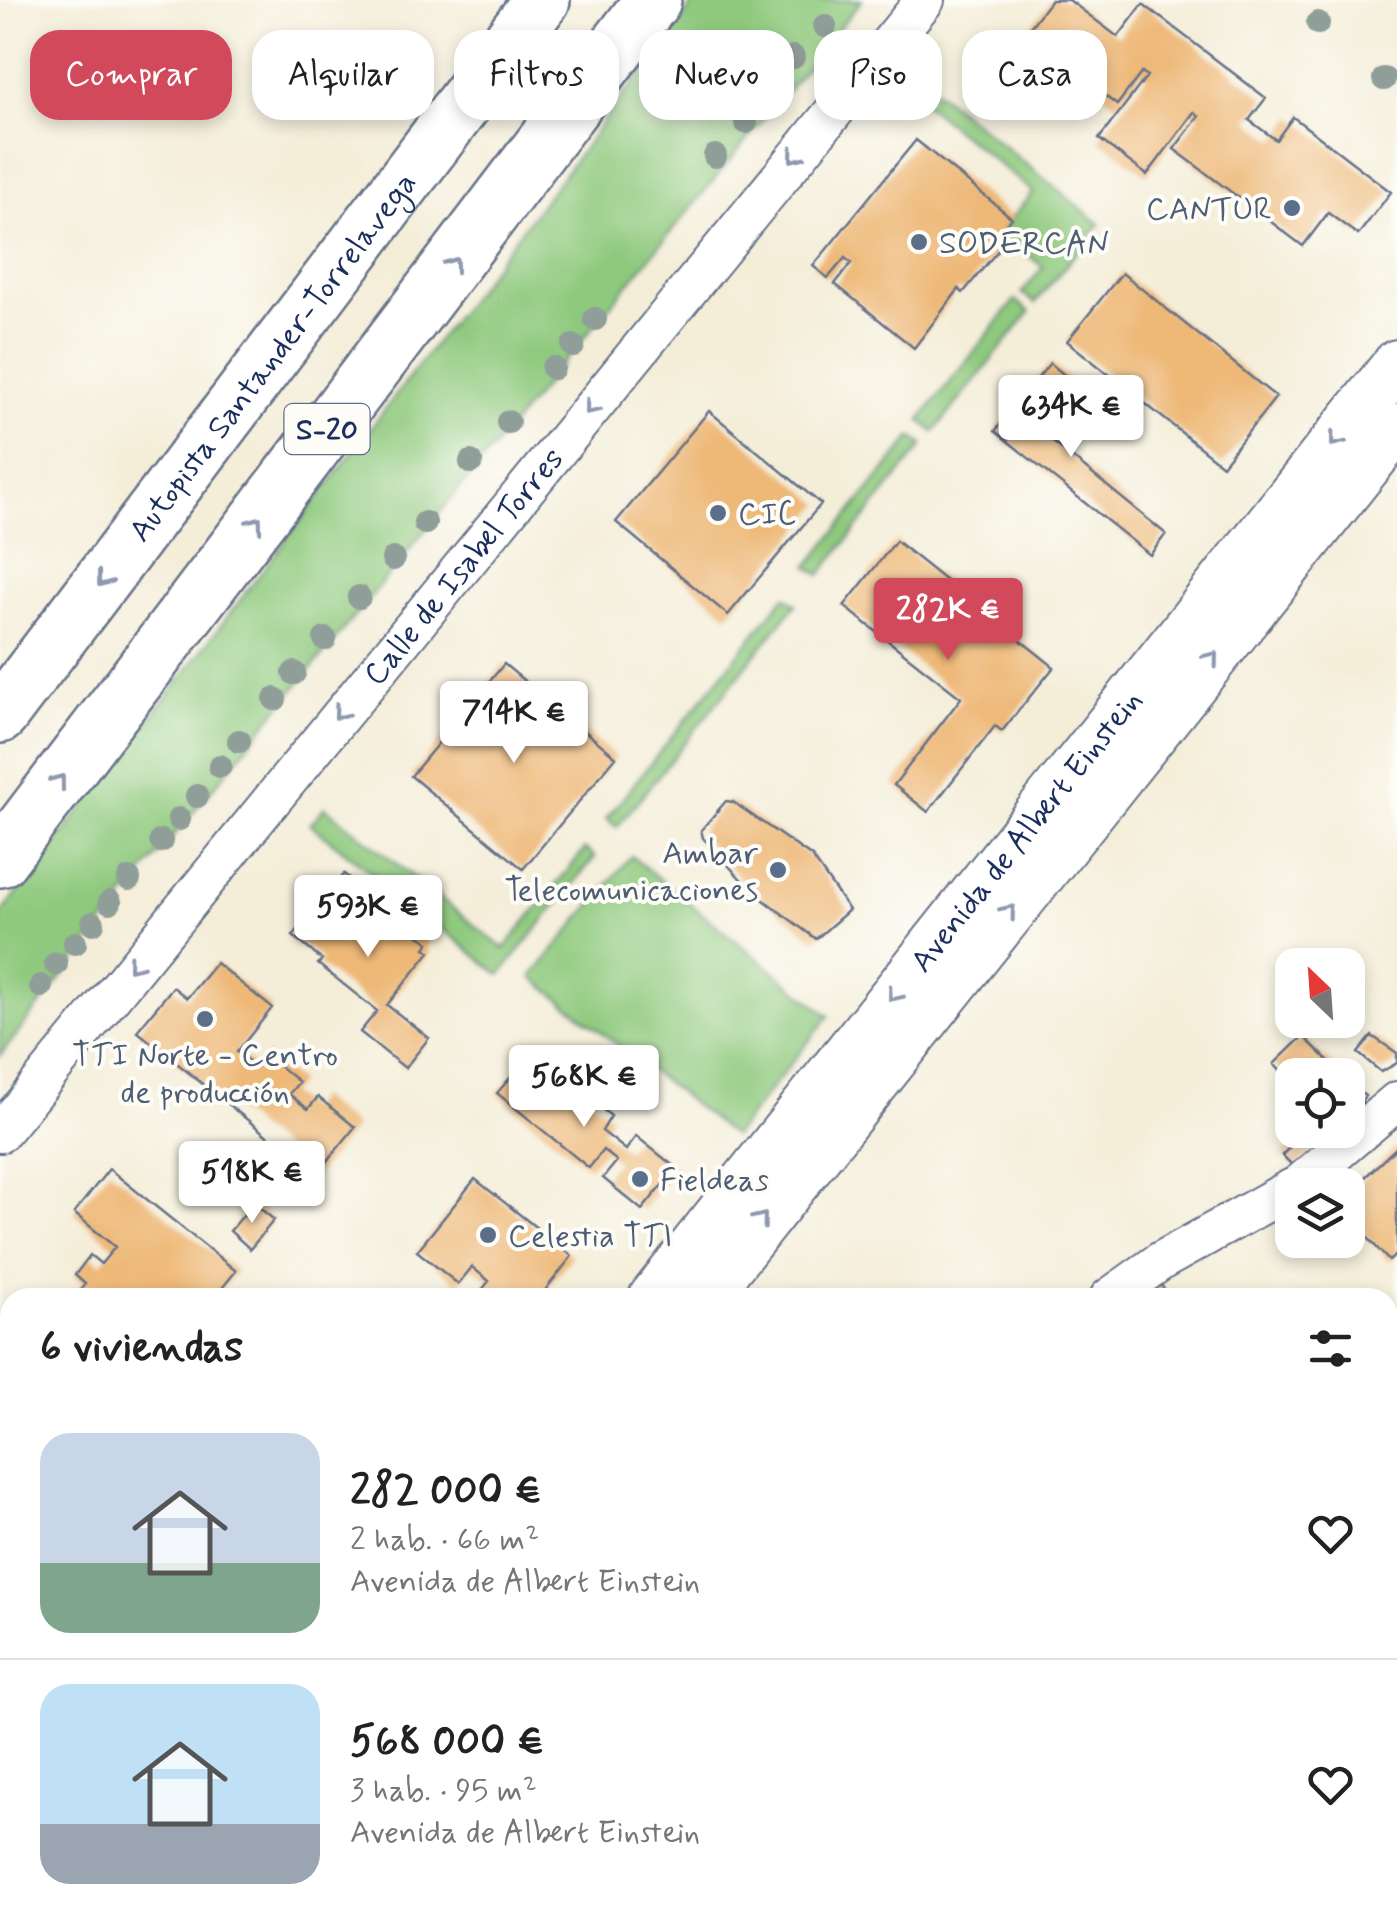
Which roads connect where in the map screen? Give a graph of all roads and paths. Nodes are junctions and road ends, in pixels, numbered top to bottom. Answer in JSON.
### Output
{"nodes":[{"id":1,"x":542,"y":0,"type":"edge"},
{"id":2,"x":653,"y":0,"type":"edge"},
{"id":3,"x":925,"y":0,"type":"edge"},
{"id":4,"x":1397,"y":364,"type":"edge"},
{"id":5,"x":1397,"y":428,"type":"edge"},
{"id":6,"x":0,"y":714,"type":"edge"},
{"id":7,"x":0,"y":859,"type":"edge"},
{"id":8,"x":1397,"y":1101,"type":"edge"},
{"id":9,"x":0,"y":1132,"type":"edge"},
{"id":10,"x":1317,"y":1168,"type":"edge"},
{"id":11,"x":1275,"y":1197,"type":"edge"},
{"id":12,"x":661,"y":1288,"type":"edge"},
{"id":13,"x":711,"y":1288,"type":"edge"},
{"id":14,"x":1123,"y":1288,"type":"edge"}],
"edges":[{"from":1,"to":6,"type":"highway","name":"Autopista Santander-Torrelavega","number":"S-20","one_way":true},
{"from":7,"to":2,"type":"highway","number":"S-20","one_way":true},
{"from":3,"to":9,"type":"street","name":"Calle de Isabel Torres","one_way":true},
{"from":4,"to":12,"type":"main road","name":"Avenida de Albert Einstein","one_way":true},
{"from":13,"to":5,"type":"main road","name":"Avenida de Albert Einstein","one_way":true},
{"from":8,"to":10,"type":"street"},
{"from":11,"to":14,"type":"street"}]}
